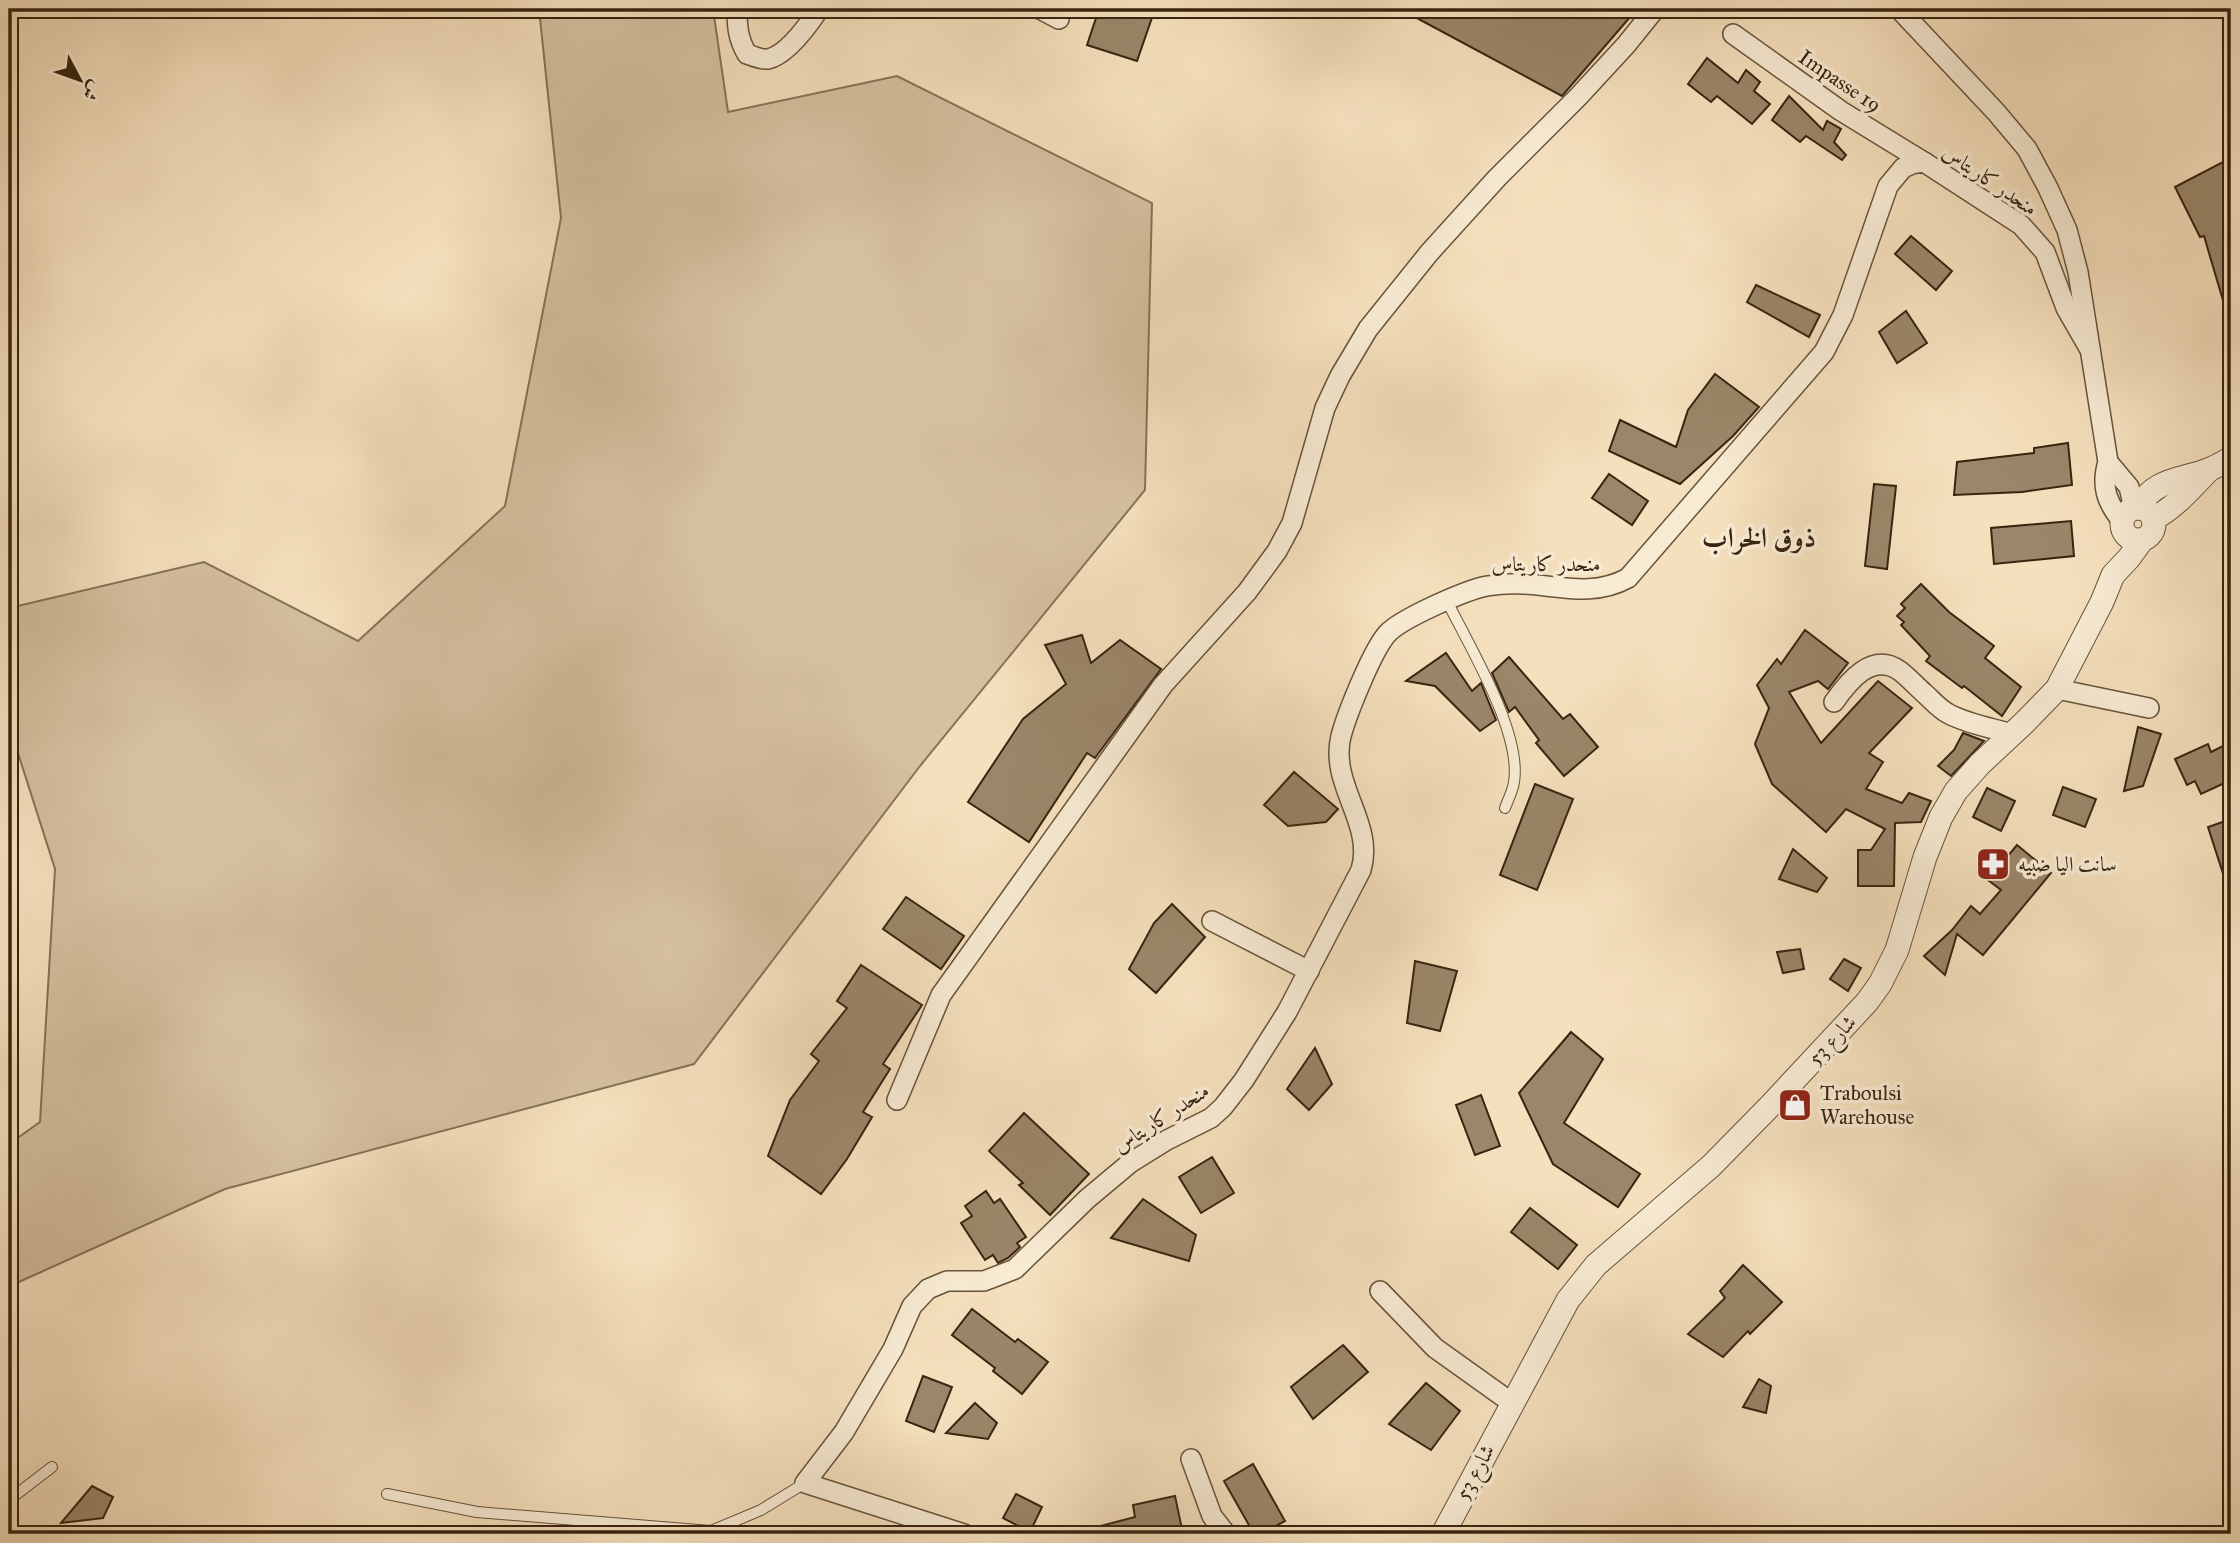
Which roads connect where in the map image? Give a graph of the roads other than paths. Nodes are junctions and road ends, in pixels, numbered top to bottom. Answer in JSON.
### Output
{"nodes":[{"id":1,"x":737,"y":9,"type":"edge"},
{"id":2,"x":819,"y":9,"type":"edge"},
{"id":3,"x":1040,"y":9,"type":"edge"},
{"id":4,"x":1655,"y":9,"type":"edge"},
{"id":5,"x":1899,"y":9,"type":"edge"},
{"id":6,"x":1059,"y":19,"type":"dead end"},
{"id":7,"x":1733,"y":34,"type":"dead end"},
{"id":8,"x":1924,"y":162,"type":"junction"},
{"id":9,"x":2089,"y":348,"type":"junction"},
{"id":10,"x":2231,"y":458,"type":"edge"},
{"id":11,"x":2108,"y":462,"type":"junction"},
{"id":12,"x":2207,"y":471,"type":"junction"},
{"id":13,"x":2133,"y":511,"type":"junction"},
{"id":14,"x":2113,"y":575,"type":"junction"},
{"id":15,"x":1447,"y":601,"type":"junction"},
{"id":16,"x":2057,"y":689,"type":"junction"},
{"id":17,"x":1834,"y":702,"type":"dead end"},
{"id":18,"x":2149,"y":708,"type":"dead end"},
{"id":19,"x":2012,"y":734,"type":"junction"},
{"id":20,"x":1505,"y":808,"type":"dead end"},
{"id":21,"x":1212,"y":921,"type":"dead end"},
{"id":22,"x":1309,"y":971,"type":"junction"},
{"id":23,"x":897,"y":1100,"type":"dead end"},
{"id":24,"x":1380,"y":1291,"type":"dead end"},
{"id":25,"x":1511,"y":1403,"type":"junction"},
{"id":26,"x":1191,"y":1459,"type":"dead end"},
{"id":27,"x":52,"y":1467,"type":"dead end"},
{"id":28,"x":804,"y":1483,"type":"junction"},
{"id":29,"x":387,"y":1493,"type":"dead end"},
{"id":30,"x":9,"y":1500,"type":"edge"},
{"id":31,"x":710,"y":1532,"type":"edge"},
{"id":32,"x":964,"y":1534,"type":"edge"},
{"id":33,"x":1226,"y":1534,"type":"edge"},
{"id":34,"x":1443,"y":1534,"type":"edge"}],
"edges":[{"from":1,"to":2,"type":"street"},
{"from":3,"to":6,"type":"street"},
{"from":4,"to":23,"type":"street"},
{"from":5,"to":9,"type":"street"},
{"from":7,"to":8,"type":"street","name":"Impasse 19"},
{"from":8,"to":9,"type":"street","name":"منحدر كاريتاس"},
{"from":8,"to":15,"type":"street","name":"منحدر كاريتاس"},
{"from":9,"to":11,"type":"street"},
{"from":10,"to":12,"type":"street"},
{"from":11,"to":13,"type":"street"},
{"from":11,"to":13,"type":"street"},
{"from":12,"to":13,"type":"street"},
{"from":12,"to":13,"type":"street"},
{"from":13,"to":14,"type":"street","name":"شارع 53"},
{"from":13,"to":14,"type":"street","name":"شارع 53"},
{"from":14,"to":16,"type":"street","name":"شارع 53"},
{"from":15,"to":20,"type":"lane"},
{"from":15,"to":22,"type":"street","name":"منحدر كاريتاس"},
{"from":16,"to":18,"type":"street"},
{"from":16,"to":19,"type":"street","name":"شارع 53"},
{"from":17,"to":19,"type":"street"},
{"from":19,"to":25,"type":"street","name":"شارع 53"},
{"from":21,"to":22,"type":"street"},
{"from":22,"to":28,"type":"street","name":"منحدر كاريتاس"},
{"from":24,"to":25,"type":"street"},
{"from":25,"to":34,"type":"street","name":"شارع 53"},
{"from":26,"to":33,"type":"street"},
{"from":27,"to":30,"type":"lane"},
{"from":28,"to":31,"type":"lane"},
{"from":28,"to":32,"type":"street"},
{"from":29,"to":31,"type":"lane"}]}
